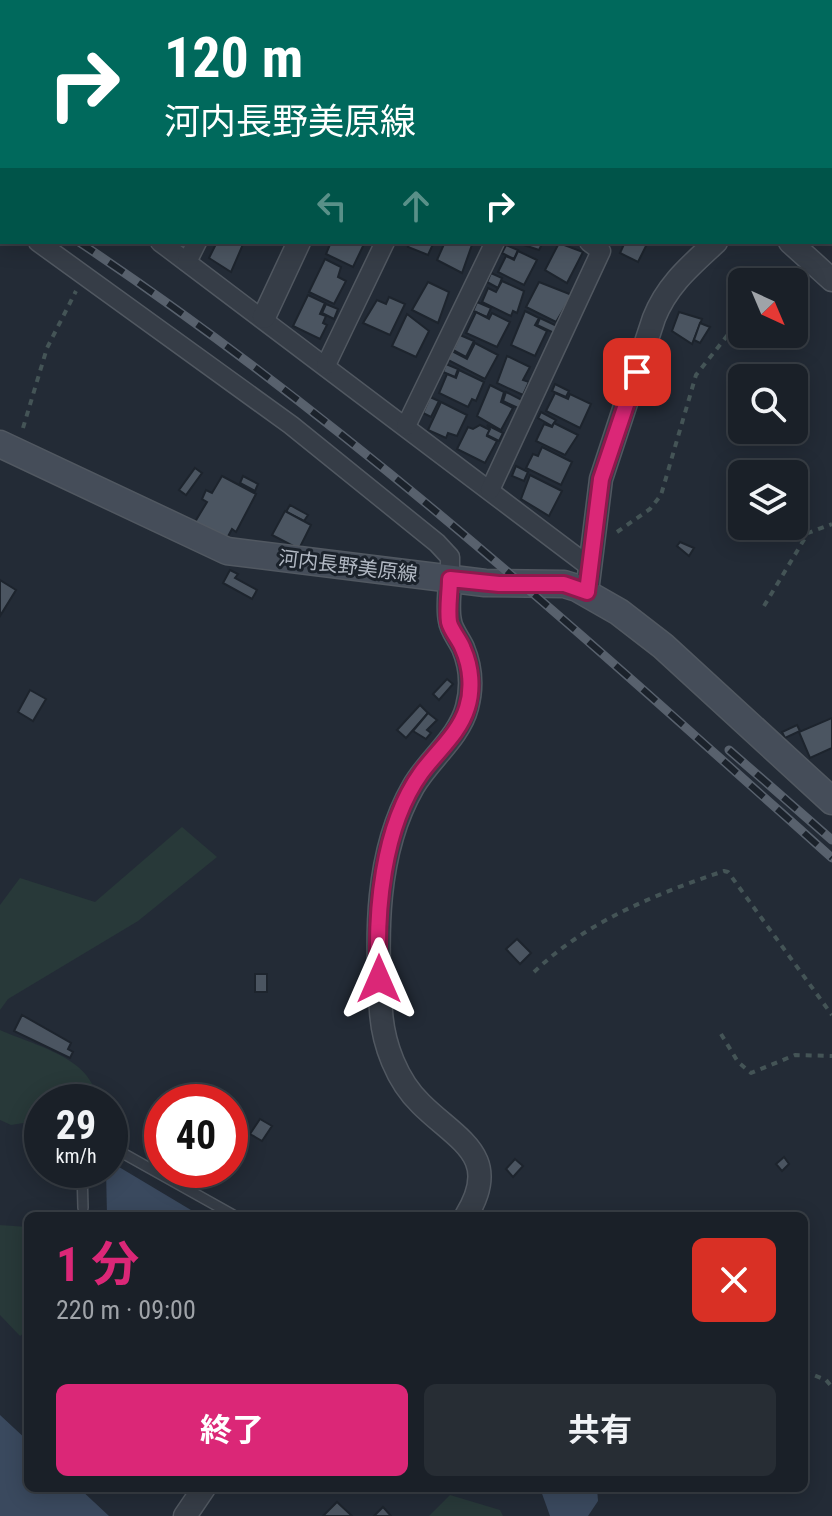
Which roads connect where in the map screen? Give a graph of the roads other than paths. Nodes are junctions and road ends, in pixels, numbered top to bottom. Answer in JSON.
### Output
{"nodes":[{"id":1,"x":41,"y":244,"type":"edge"},
{"id":2,"x":163,"y":244,"type":"edge"},
{"id":3,"x":196,"y":244,"type":"edge"},
{"id":4,"x":298,"y":244,"type":"edge"},
{"id":5,"x":384,"y":244,"type":"edge"},
{"id":6,"x":494,"y":244,"type":"edge"},
{"id":7,"x":592,"y":244,"type":"edge"},
{"id":8,"x":714,"y":244,"type":"edge"},
{"id":9,"x":792,"y":244,"type":"edge"},
{"id":10,"x":187,"y":262,"type":"junction"},
{"id":11,"x":832,"y":280,"type":"edge"},
{"id":12,"x":264,"y":317,"type":"junction"},
{"id":13,"x":326,"y":365,"type":"junction"},
{"id":14,"x":406,"y":426,"type":"junction"},
{"id":15,"x":6,"y":451,"type":"edge"},
{"id":16,"x":490,"y":490,"type":"junction"},
{"id":17,"x":450,"y":579,"type":"junction"},
{"id":18,"x":588,"y":580,"type":"junction"},
{"id":19,"x":832,"y":801,"type":"edge"},
{"id":20,"x":128,"y":1156,"type":"edge"},
{"id":21,"x":82,"y":1188,"type":"edge"},
{"id":22,"x":83,"y":1208,"type":"dead end"},
{"id":23,"x":228,"y":1212,"type":"edge"},
{"id":24,"x":468,"y":1212,"type":"edge"},
{"id":25,"x":201,"y":1492,"type":"edge"},
{"id":26,"x":185,"y":1516,"type":"edge"}],
"edges":[{"from":1,"to":17,"type":"street"},
{"from":2,"to":10,"type":"street"},
{"from":3,"to":10,"type":"street"},
{"from":4,"to":12,"type":"street"},
{"from":5,"to":13,"type":"street"},
{"from":6,"to":14,"type":"street"},
{"from":7,"to":16,"type":"street"},
{"from":8,"to":18,"type":"street"},
{"from":9,"to":11,"type":"street"},
{"from":10,"to":12,"type":"street"},
{"from":12,"to":13,"type":"street"},
{"from":13,"to":14,"type":"street"},
{"from":14,"to":16,"type":"street"},
{"from":15,"to":17,"type":"main road","name":"河内長野美原線"},
{"from":16,"to":18,"type":"street"},
{"from":17,"to":18,"type":"main road","name":"河内長野美原線"},
{"from":17,"to":24,"type":"street"},
{"from":18,"to":19,"type":"main road","name":"河内長野美原線"},
{"from":20,"to":23,"type":"lane"},
{"from":21,"to":22,"type":"lane"},
{"from":25,"to":26,"type":"street"}]}
